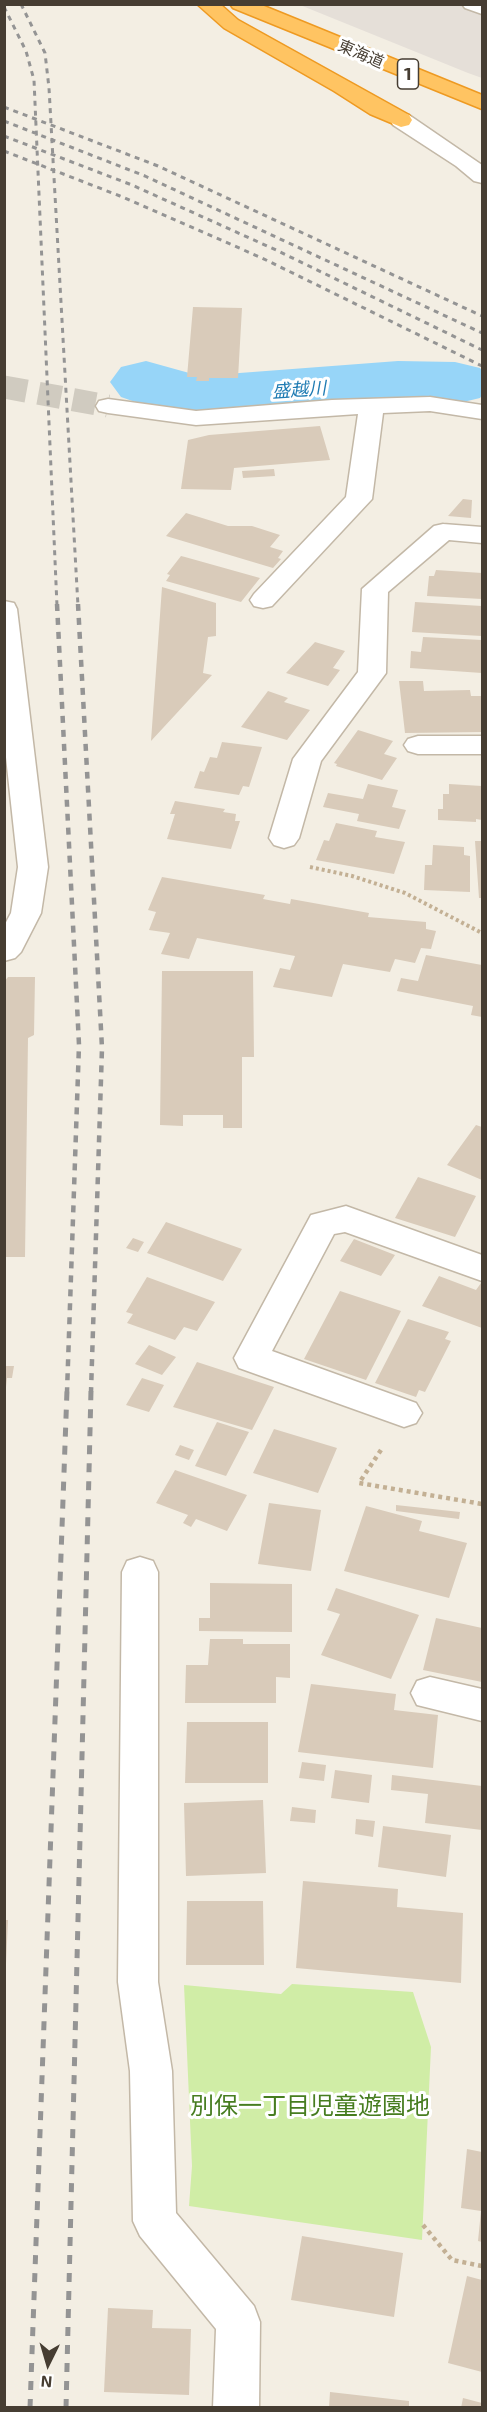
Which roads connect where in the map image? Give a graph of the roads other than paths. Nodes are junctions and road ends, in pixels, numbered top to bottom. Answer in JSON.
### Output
{"nodes":[{"id":1,"x":207,"y":4,"type":"edge"},
{"id":2,"x":240,"y":4,"type":"edge"},
{"id":3,"x":472,"y":4,"type":"edge"},
{"id":4,"x":483,"y":8,"type":"edge"},
{"id":5,"x":334,"y":43,"type":"junction"},
{"id":6,"x":444,"y":88,"type":"junction"},
{"id":7,"x":483,"y":103,"type":"edge"},
{"id":8,"x":401,"y":104,"type":"junction"},
{"id":9,"x":483,"y":176,"type":"edge"},
{"id":10,"x":372,"y":405,"type":"junction"},
{"id":11,"x":108,"y":406,"type":"tunnel mouth"},
{"id":12,"x":483,"y":412,"type":"edge"},
{"id":13,"x":483,"y":535,"type":"edge"},
{"id":14,"x":262,"y":600,"type":"dead end"},
{"id":15,"x":4,"y":609,"type":"edge"},
{"id":16,"x":418,"y":745,"type":"dead end"},
{"id":17,"x":483,"y":745,"type":"edge"},
{"id":18,"x":284,"y":838,"type":"road end"},
{"id":19,"x":4,"y":951,"type":"edge"},
{"id":20,"x":483,"y":1268,"type":"edge"},
{"id":21,"x":405,"y":1413,"type":"road end"},
{"id":22,"x":140,"y":1572,"type":"dead end"},
{"id":23,"x":430,"y":1693,"type":"dead end"},
{"id":24,"x":483,"y":1706,"type":"edge"},
{"id":25,"x":236,"y":2408,"type":"edge"}],
"edges":[{"from":1,"to":8,"type":"highway"},
{"from":2,"to":5,"type":"highway","name":"東海道","number":"1"},
{"from":3,"to":4,"type":"street"},
{"from":5,"to":6,"type":"highway","name":"東海道","number":"1"},
{"from":5,"to":8,"type":"highway"},
{"from":6,"to":7,"type":"highway","name":"東海道","number":"1"},
{"from":6,"to":8,"type":"highway"},
{"from":8,"to":9,"type":"street"},
{"from":10,"to":11,"type":"street"},
{"from":10,"to":12,"type":"street"},
{"from":10,"to":14,"type":"street"},
{"from":13,"to":18,"type":"street"},
{"from":15,"to":19,"type":"street"},
{"from":16,"to":17,"type":"street"},
{"from":20,"to":21,"type":"street"},
{"from":22,"to":25,"type":"street"},
{"from":23,"to":24,"type":"street"}]}
